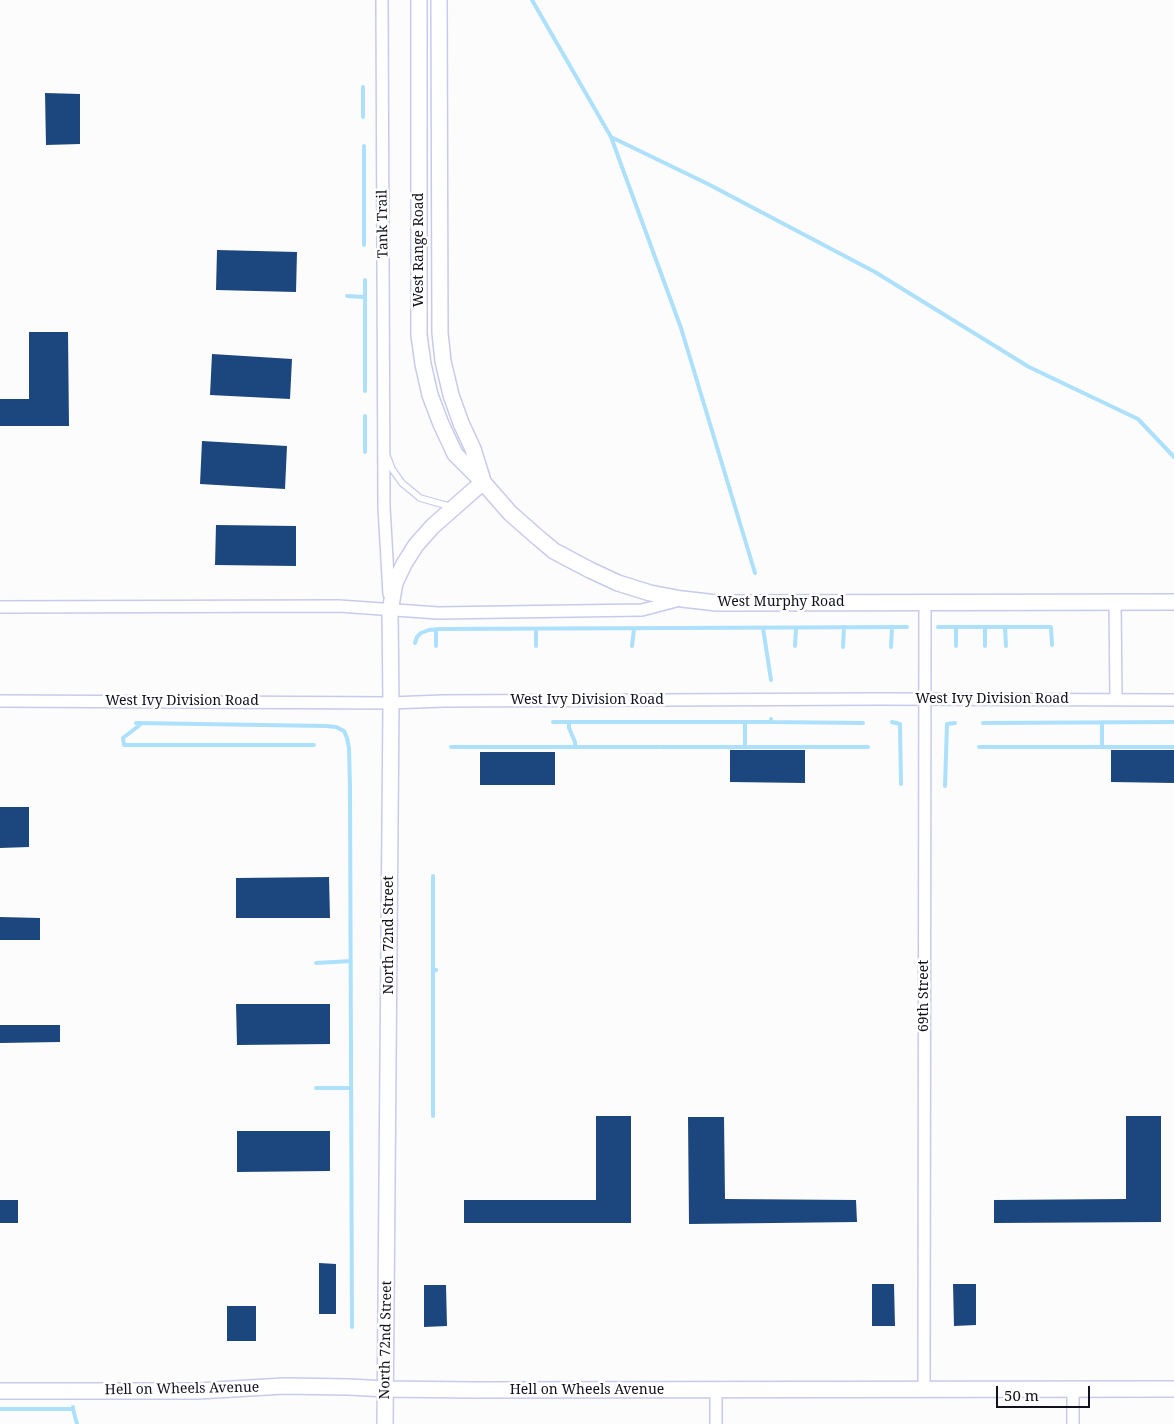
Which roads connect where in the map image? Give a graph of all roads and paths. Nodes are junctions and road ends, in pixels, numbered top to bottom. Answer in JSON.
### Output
{"nodes":[{"id":1,"x":382,"y":0,"type":"edge"},
{"id":2,"x":419,"y":0,"type":"edge"},
{"id":3,"x":439,"y":0,"type":"edge"},
{"id":4,"x":384,"y":449,"type":"junction"},
{"id":5,"x":483,"y":482,"type":"junction"},
{"id":6,"x":454,"y":508,"type":"junction"},
{"id":7,"x":682,"y":599,"type":"junction"},
{"id":8,"x":1115,"y":602,"type":"junction"},
{"id":9,"x":1174,"y":602,"type":"edge"},
{"id":10,"x":925,"y":603,"type":"junction"},
{"id":11,"x":0,"y":606,"type":"edge"},
{"id":12,"x":390,"y":611,"type":"junction"},
{"id":13,"x":925,"y":699,"type":"junction"},
{"id":14,"x":1116,"y":700,"type":"junction"},
{"id":15,"x":1174,"y":700,"type":"edge"},
{"id":16,"x":0,"y":701,"type":"edge"},
{"id":17,"x":391,"y":703,"type":"junction"},
{"id":18,"x":924,"y":1388,"type":"junction"},
{"id":19,"x":386,"y":1389,"type":"junction"},
{"id":20,"x":1073,"y":1389,"type":"junction"},
{"id":21,"x":1174,"y":1389,"type":"edge"},
{"id":22,"x":716,"y":1390,"type":"junction"},
{"id":23,"x":0,"y":1391,"type":"edge"},
{"id":24,"x":385,"y":1424,"type":"edge"},
{"id":25,"x":716,"y":1424,"type":"edge"},
{"id":26,"x":1074,"y":1424,"type":"edge"}],
"edges":[{"from":1,"to":4,"type":"street","name":"Tank Trail"},
{"from":2,"to":5,"type":"street","name":"West Range Road"},
{"from":3,"to":5,"type":"street","name":"West Range Road"},
{"from":4,"to":6,"type":"lane","name":"Tank Trail"},
{"from":4,"to":12,"type":"street","name":"Tank Trail"},
{"from":5,"to":6,"type":"street","name":"North 72nd Street"},
{"from":5,"to":7,"type":"street","name":"West Range Road"},
{"from":6,"to":12,"type":"street","name":"North 72nd Street"},
{"from":7,"to":10,"type":"street","name":"West Murphy Road"},
{"from":7,"to":12,"type":"street","name":"West Murphy Road"},
{"from":8,"to":9,"type":"street","name":"West Murphy Road"},
{"from":8,"to":10,"type":"street","name":"West Murphy Road"},
{"from":8,"to":14,"type":"street"},
{"from":10,"to":13,"type":"street","name":"69th Street"},
{"from":11,"to":12,"type":"street","name":"West Murphy Road"},
{"from":12,"to":17,"type":"street","name":"North 72nd Street"},
{"from":13,"to":14,"type":"street","name":"West Ivy Division Road"},
{"from":13,"to":17,"type":"street","name":"West Ivy Division Road"},
{"from":13,"to":18,"type":"street","name":"69th Street"},
{"from":14,"to":15,"type":"street","name":"West Ivy Division Road"},
{"from":16,"to":17,"type":"street","name":"West Ivy Division Road"},
{"from":17,"to":19,"type":"street","name":"North 72nd Street"},
{"from":18,"to":20,"type":"street","name":"Hell on Wheels Avenue"},
{"from":18,"to":22,"type":"street","name":"Hell on Wheels Avenue"},
{"from":19,"to":22,"type":"street","name":"Hell on Wheels Avenue"},
{"from":19,"to":23,"type":"street","name":"Hell on Wheels Avenue"},
{"from":19,"to":24,"type":"street","name":"North 72nd Street"},
{"from":20,"to":21,"type":"street","name":"Hell on Wheels Avenue"},
{"from":20,"to":26,"type":"street"},
{"from":22,"to":25,"type":"street"}]}
